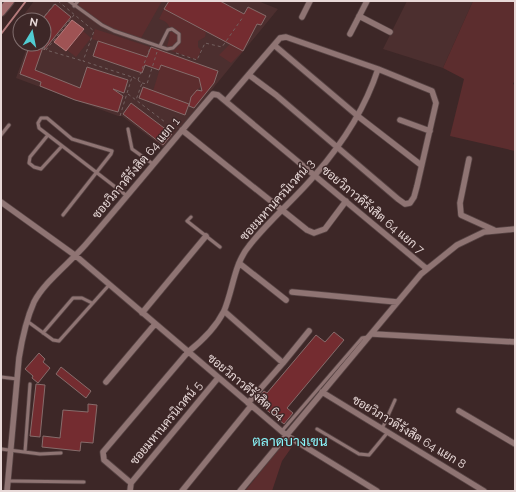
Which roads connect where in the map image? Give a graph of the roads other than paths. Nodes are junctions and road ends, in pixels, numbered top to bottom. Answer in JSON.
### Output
{"nodes":[{"id":1,"x":10,"y":1,"type":"edge"},
{"id":2,"x":69,"y":1,"type":"edge"},
{"id":3,"x":78,"y":1,"type":"edge"},
{"id":4,"x":310,"y":1,"type":"edge"},
{"id":5,"x":367,"y":1,"type":"edge"},
{"id":6,"x":74,"y":6,"type":"junction"},
{"id":7,"x":1,"y":12,"type":"edge"},
{"id":8,"x":359,"y":16,"type":"junction"},
{"id":9,"x":302,"y":17,"type":"dead end"},
{"id":10,"x":390,"y":32,"type":"dead end"},
{"id":11,"x":350,"y":34,"type":"dead end"},
{"id":12,"x":274,"y":45,"type":"junction"},
{"id":13,"x":159,"y":47,"type":"junction"},
{"id":14,"x":378,"y":69,"type":"junction"},
{"id":15,"x":249,"y":75,"type":"junction"},
{"id":16,"x":213,"y":94,"type":"joint"},
{"id":17,"x":226,"y":101,"type":"junction"},
{"id":18,"x":359,"y":117,"type":"junction"},
{"id":19,"x":400,"y":120,"type":"dead end"},
{"id":20,"x":8,"y":126,"type":"dead end"},
{"id":21,"x":128,"y":129,"type":"dead end"},
{"id":22,"x":182,"y":130,"type":"junction"},
{"id":23,"x":430,"y":131,"type":"junction"},
{"id":24,"x":1,"y":135,"type":"edge"},
{"id":25,"x":48,"y":135,"type":"junction"},
{"id":26,"x":62,"y":146,"type":"junction"},
{"id":27,"x":337,"y":148,"type":"junction"},
{"id":28,"x":469,"y":160,"type":"dead end"},
{"id":29,"x":153,"y":164,"type":"junction"},
{"id":30,"x":421,"y":165,"type":"junction"},
{"id":31,"x":96,"y":173,"type":"junction"},
{"id":32,"x":315,"y":176,"type":"junction"},
{"id":33,"x":127,"y":196,"type":"junction"},
{"id":34,"x":346,"y":201,"type":"junction"},
{"id":35,"x":1,"y":202,"type":"edge"},
{"id":36,"x":282,"y":210,"type":"junction"},
{"id":37,"x":63,"y":215,"type":"dead end"},
{"id":38,"x":190,"y":217,"type":"dead end"},
{"id":39,"x":515,"y":229,"type":"edge"},
{"id":40,"x":494,"y":230,"type":"junction"},
{"id":41,"x":206,"y":236,"type":"junction"},
{"id":42,"x":220,"y":248,"type":"dead end"},
{"id":43,"x":76,"y":256,"type":"junction"},
{"id":44,"x":239,"y":263,"type":"junction"},
{"id":45,"x":427,"y":269,"type":"junction"},
{"id":46,"x":109,"y":285,"type":"junction"},
{"id":47,"x":292,"y":292,"type":"dead end"},
{"id":48,"x":286,"y":300,"type":"dead end"},
{"id":49,"x":397,"y":302,"type":"junction"},
{"id":50,"x":92,"y":304,"type":"junction"},
{"id":51,"x":224,"y":311,"type":"junction"},
{"id":52,"x":142,"y":313,"type":"junction"},
{"id":53,"x":27,"y":321,"type":"junction"},
{"id":54,"x":155,"y":324,"type":"junction"},
{"id":55,"x":309,"y":331,"type":"dead end"},
{"id":56,"x":43,"y":333,"type":"junction"},
{"id":57,"x":371,"y":336,"type":"junction"},
{"id":58,"x":515,"y":342,"type":"edge"},
{"id":59,"x":188,"y":352,"type":"junction"},
{"id":60,"x":283,"y":363,"type":"junction"},
{"id":61,"x":1,"y":377,"type":"edge"},
{"id":62,"x":218,"y":378,"type":"junction"},
{"id":63,"x":17,"y":379,"type":"junction"},
{"id":64,"x":106,"y":382,"type":"dead end"},
{"id":65,"x":30,"y":384,"type":"dead end"},
{"id":66,"x":322,"y":392,"type":"junction"},
{"id":67,"x":395,"y":400,"type":"dead end"},
{"id":68,"x":250,"y":404,"type":"junction"},
{"id":69,"x":459,"y":411,"type":"dead end"},
{"id":70,"x":317,"y":429,"type":"dead end"},
{"id":71,"x":382,"y":429,"type":"junction"},
{"id":72,"x":388,"y":432,"type":"junction"},
{"id":73,"x":284,"y":433,"type":"junction"},
{"id":74,"x":515,"y":444,"type":"edge"},
{"id":75,"x":1,"y":449,"type":"edge"},
{"id":76,"x":10,"y":450,"type":"junction"},
{"id":77,"x":25,"y":452,"type":"junction"},
{"id":78,"x":61,"y":453,"type":"dead end"},
{"id":79,"x":8,"y":481,"type":"junction"},
{"id":80,"x":84,"y":482,"type":"dead end"},
{"id":81,"x":131,"y":483,"type":"junction"},
{"id":82,"x":7,"y":491,"type":"edge"},
{"id":83,"x":130,"y":491,"type":"edge"},
{"id":84,"x":182,"y":491,"type":"edge"},
{"id":85,"x":240,"y":491,"type":"edge"},
{"id":86,"x":377,"y":491,"type":"edge"},
{"id":87,"x":484,"y":491,"type":"edge"}],
"edges":[{"from":1,"to":7,"type":"main road"},
{"from":2,"to":6,"type":"lane"},
{"from":3,"to":6,"type":"lane"},
{"from":4,"to":9,"type":"street"},
{"from":5,"to":8,"type":"street"},
{"from":6,"to":13,"type":"lane"},
{"from":8,"to":10,"type":"street"},
{"from":8,"to":11,"type":"street"},
{"from":12,"to":14,"type":"street"},
{"from":12,"to":15,"type":"street"},
{"from":12,"to":18,"type":"street"},
{"from":13,"to":13,"type":"lane"},
{"from":14,"to":18,"type":"street","name":"ซอยมหานครนิเวศน์ 3"},
{"from":14,"to":23,"type":"street"},
{"from":15,"to":17,"type":"street"},
{"from":15,"to":27,"type":"street"},
{"from":16,"to":17,"type":"street","name":"ซอยวิภาวดีรังสิต 64 แยก 7"},
{"from":16,"to":22,"type":"street","name":"ซอยวิภาวดีรังสิต 64 แยก 1"},
{"from":17,"to":32,"type":"street","name":"ซอยวิภาวดีรังสิต 64 แยก 7"},
{"from":18,"to":27,"type":"street","name":"ซอยมหานครนิเวศน์ 3"},
{"from":18,"to":30,"type":"street"},
{"from":19,"to":23,"type":"street"},
{"from":20,"to":24,"type":"lane"},
{"from":21,"to":29,"type":"lane"},
{"from":22,"to":29,"type":"street","name":"ซอยวิภาวดีรังสิต 64 แยก 1"},
{"from":22,"to":36,"type":"street"},
{"from":23,"to":30,"type":"street"},
{"from":25,"to":26,"type":"lane"},
{"from":25,"to":26,"type":"lane"},
{"from":25,"to":31,"type":"lane"},
{"from":26,"to":31,"type":"lane"},
{"from":27,"to":30,"type":"street"},
{"from":27,"to":32,"type":"street","name":"ซอยมหานครนิเวศน์ 3"},
{"from":28,"to":40,"type":"street"},
{"from":29,"to":33,"type":"street","name":"ซอยวิภาวดีรังสิต 64 แยก 1"},
{"from":31,"to":33,"type":"lane"},
{"from":31,"to":37,"type":"lane"},
{"from":32,"to":34,"type":"street","name":"ซอยวิภาวดีรังสิต 64 แยก 7"},
{"from":32,"to":36,"type":"street","name":"ซอยมหานครนิเวศน์ 3"},
{"from":33,"to":43,"type":"street","name":"ซอยวิภาวดีรังสิต 64 แยก 1"},
{"from":34,"to":36,"type":"street"},
{"from":34,"to":45,"type":"street","name":"ซอยวิภาวดีรังสิต 64 แยก 7"},
{"from":35,"to":43,"type":"street","name":"ซอยวิภาวดีรังสิต 64"},
{"from":36,"to":44,"type":"street","name":"ซอยมหานครนิเวศน์ 3"},
{"from":38,"to":41,"type":"lane"},
{"from":39,"to":40,"type":"street","name":"ซอยวิภาวดีรังสิต 64"},
{"from":40,"to":45,"type":"street","name":"ซอยวิภาวดีรังสิต 64"},
{"from":41,"to":42,"type":"lane"},
{"from":41,"to":52,"type":"street"},
{"from":43,"to":46,"type":"street","name":"ซอยวิภาวดีรังสิต 64"},
{"from":43,"to":53,"type":"street","name":"ซอยวิภาวดีรังสิต 64 แยก 1"},
{"from":44,"to":48,"type":"street"},
{"from":44,"to":51,"type":"street","name":"ซอยมหานครนิเวศน์ 3"},
{"from":45,"to":49,"type":"street","name":"ซอยวิภาวดีรังสิต 64"},
{"from":46,"to":50,"type":"lane"},
{"from":46,"to":52,"type":"street","name":"ซอยวิภาวดีรังสิต 64"},
{"from":47,"to":49,"type":"street"},
{"from":49,"to":57,"type":"street","name":"ซอยวิภาวดีรังสิต 64"},
{"from":50,"to":56,"type":"lane"},
{"from":50,"to":56,"type":"lane"},
{"from":51,"to":59,"type":"street","name":"ซอยมหานครนิเวศน์ 3"},
{"from":51,"to":60,"type":"street"},
{"from":52,"to":54,"type":"street","name":"ซอยวิภาวดีรังสิต 64"},
{"from":53,"to":56,"type":"lane"},
{"from":53,"to":63,"type":"street","name":"ซอยวิภาวดีรังสิต 64 แยก 1"},
{"from":54,"to":59,"type":"street","name":"ซอยวิภาวดีรังสิต 64"},
{"from":54,"to":64,"type":"street"},
{"from":55,"to":60,"type":"street"},
{"from":57,"to":58,"type":"street"},
{"from":57,"to":66,"type":"street","name":"ซอยวิภาวดีรังสิต 64"},
{"from":57,"to":73,"type":"lane"},
{"from":59,"to":62,"type":"street","name":"ซอยวิภาวดีรังสิต 64"},
{"from":59,"to":81,"type":"street","name":"ซอยมหานครนิเวศน์ 3"},
{"from":60,"to":68,"type":"street"},
{"from":61,"to":63,"type":"lane"},
{"from":62,"to":68,"type":"street","name":"ซอยวิภาวดีรังสิต 64"},
{"from":62,"to":81,"type":"street","name":"ซอยมหานครนิเวศน์ 5"},
{"from":63,"to":76,"type":"street","name":"ซอยวิภาวดีรังสิต 64 แยก 1"},
{"from":65,"to":77,"type":"lane"},
{"from":66,"to":71,"type":"street","name":"ซอยวิภาวดีรังสิต 64 แยก 8"},
{"from":66,"to":73,"type":"street","name":"ซอยวิภาวดีรังสิต 64"},
{"from":67,"to":71,"type":"lane"},
{"from":68,"to":73,"type":"street","name":"ซอยวิภาวดีรังสิต 64"},
{"from":68,"to":84,"type":"street"},
{"from":69,"to":74,"type":"street"},
{"from":70,"to":72,"type":"lane"},
{"from":71,"to":72,"type":"street","name":"ซอยวิภาวดีรังสิต 64 แยก 8"},
{"from":72,"to":87,"type":"street","name":"ซอยวิภาวดีรังสิต 64 แยก 8"},
{"from":73,"to":85,"type":"street"},
{"from":73,"to":86,"type":"street"},
{"from":75,"to":76,"type":"lane"},
{"from":76,"to":77,"type":"lane"},
{"from":76,"to":79,"type":"street","name":"ซอยวิภาวดีรังสิต 64 แยก 1"},
{"from":77,"to":78,"type":"lane"},
{"from":79,"to":80,"type":"lane"},
{"from":79,"to":82,"type":"street","name":"ซอยวิภาวดีรังสิต 64 แยก 1"},
{"from":81,"to":83,"type":"street"}]}
